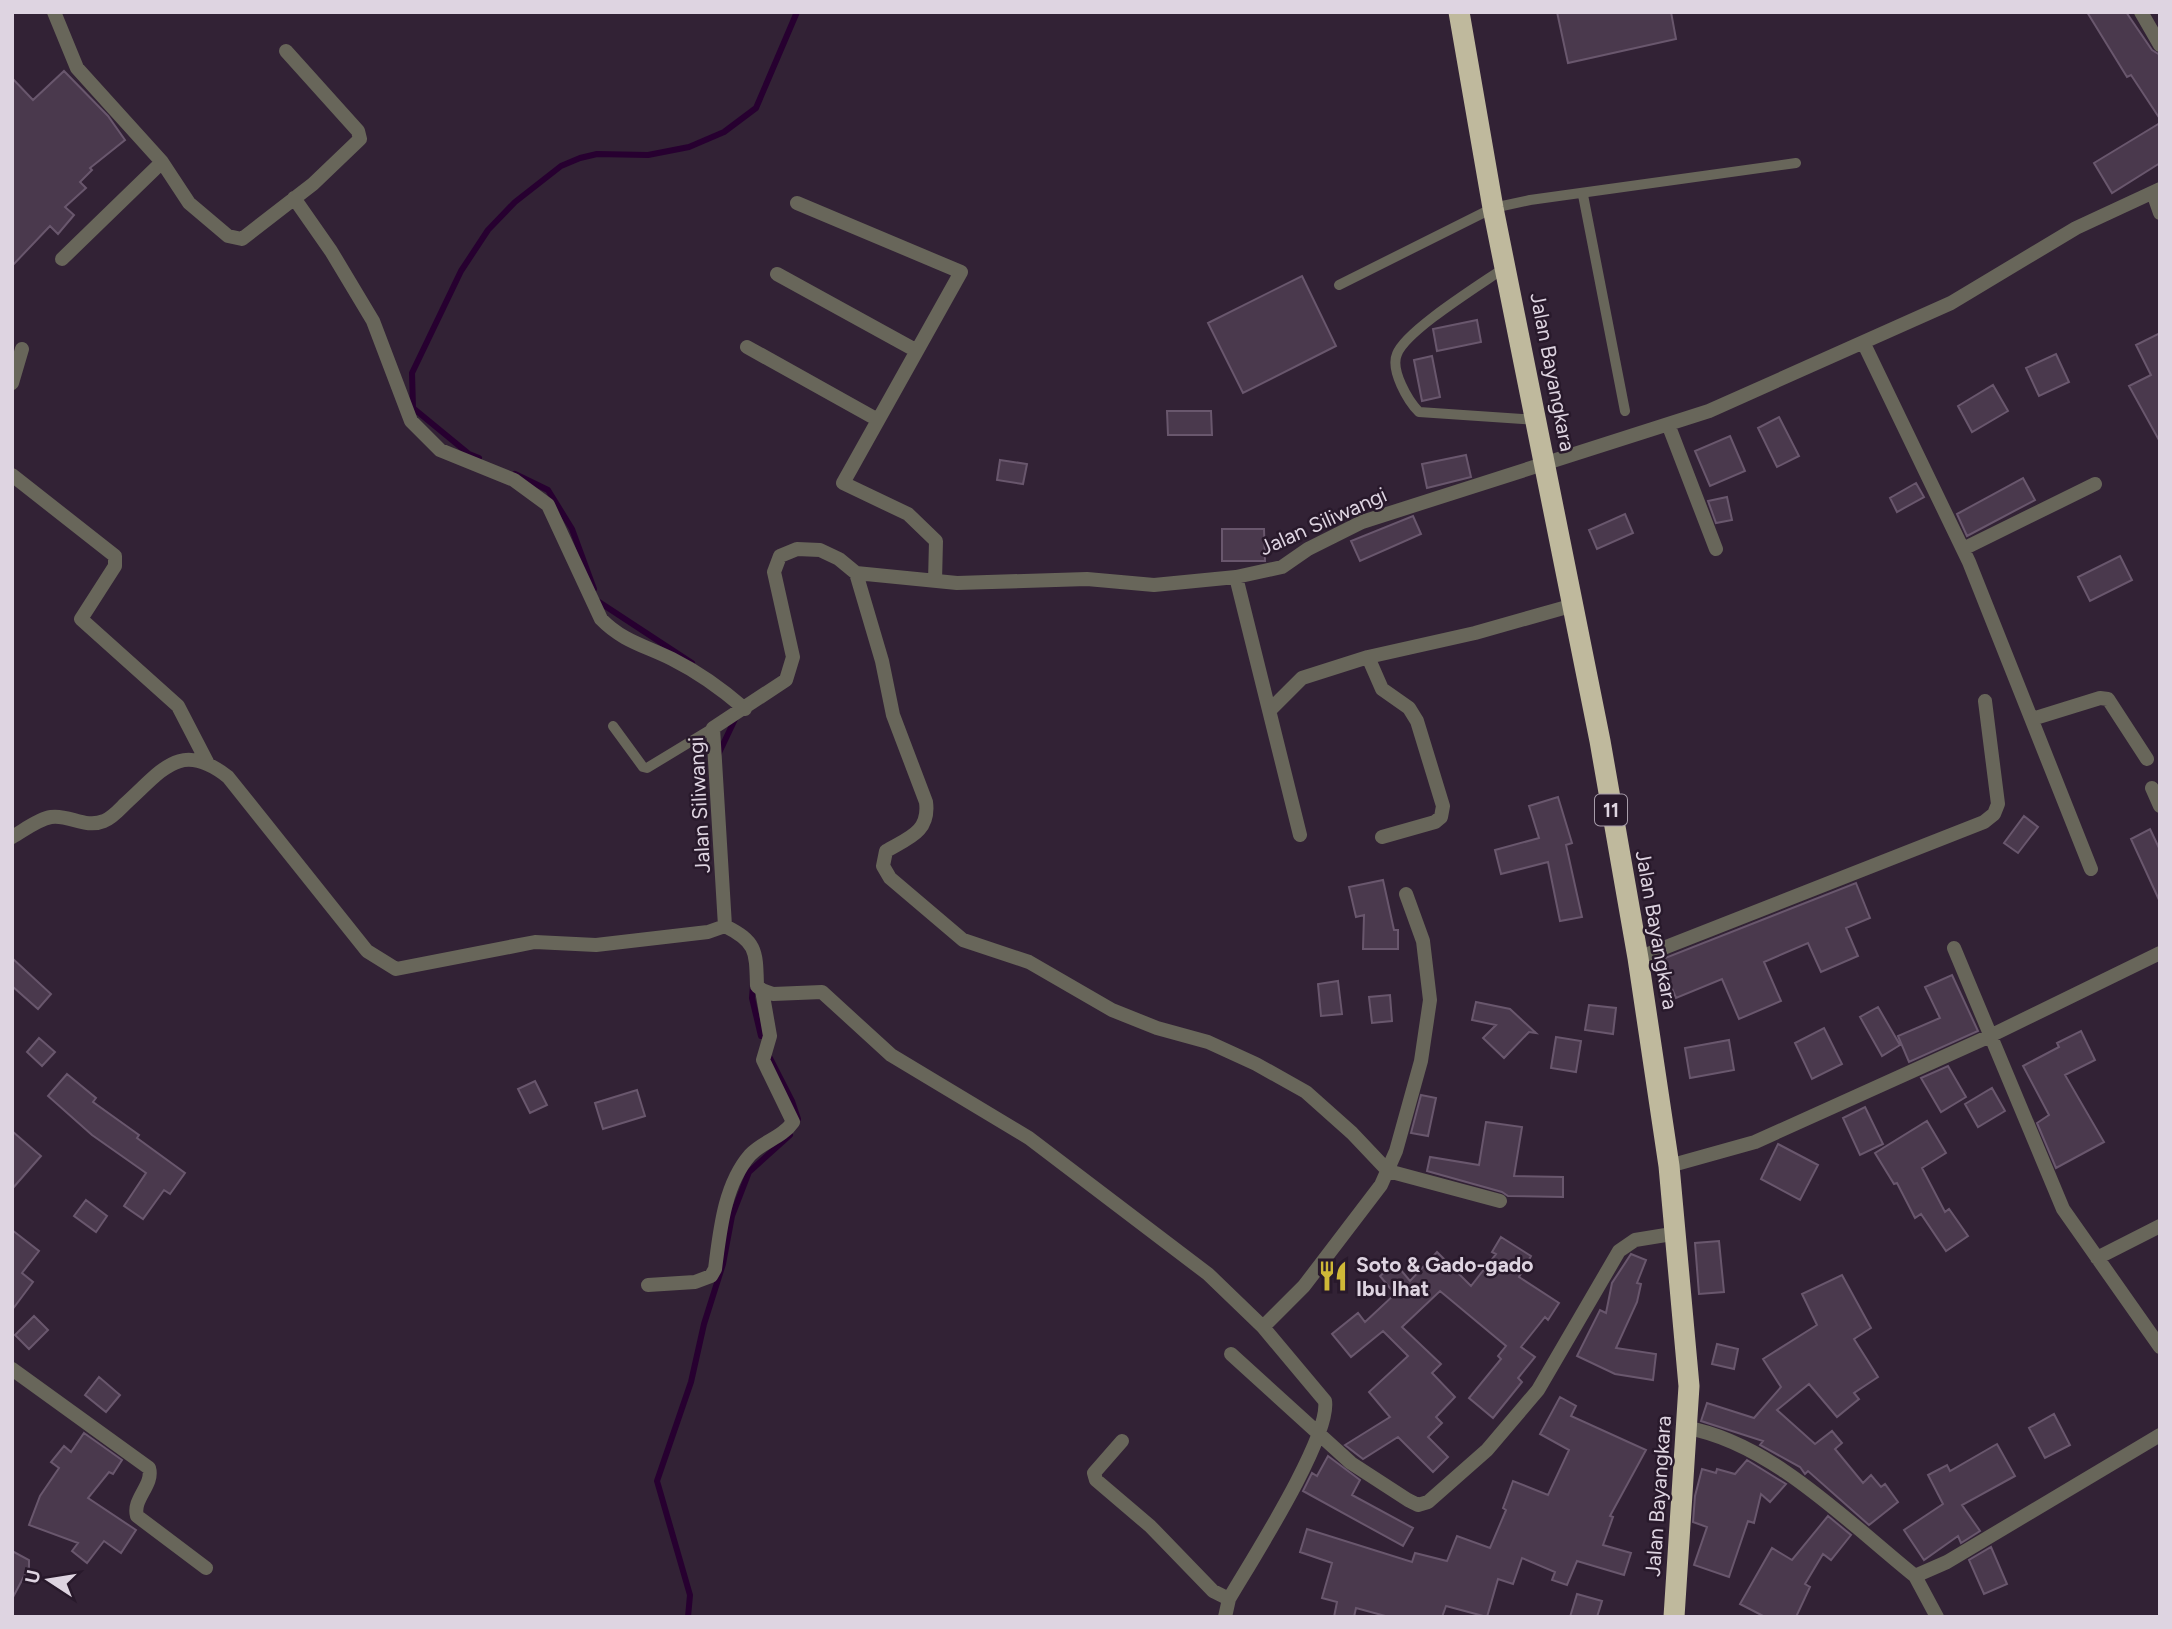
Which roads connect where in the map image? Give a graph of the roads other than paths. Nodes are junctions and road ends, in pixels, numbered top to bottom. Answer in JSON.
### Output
{"nodes":[{"id":1,"x":54,"y":12,"type":"edge"},
{"id":2,"x":1459,"y":12,"type":"edge"},
{"id":3,"x":2141,"y":12,"type":"edge"},
{"id":4,"x":2160,"y":45,"type":"edge"},
{"id":5,"x":286,"y":51,"type":"dead end"},
{"id":6,"x":162,"y":162,"type":"junction"},
{"id":7,"x":1796,"y":163,"type":"dead end"},
{"id":8,"x":2156,"y":191,"type":"edge"},
{"id":9,"x":1583,"y":195,"type":"junction"},
{"id":10,"x":295,"y":198,"type":"junction"},
{"id":11,"x":797,"y":204,"type":"dead end"},
{"id":12,"x":1493,"y":208,"type":"junction"},
{"id":13,"x":2160,"y":213,"type":"edge"},
{"id":14,"x":62,"y":260,"type":"dead end"},
{"id":15,"x":1507,"y":266,"type":"junction"},
{"id":16,"x":776,"y":274,"type":"dead end"},
{"id":17,"x":1339,"y":285,"type":"dead end"},
{"id":18,"x":1864,"y":344,"type":"junction"},
{"id":19,"x":747,"y":347,"type":"dead end"},
{"id":20,"x":22,"y":349,"type":"dead end"},
{"id":21,"x":917,"y":351,"type":"junction"},
{"id":22,"x":12,"y":383,"type":"edge"},
{"id":23,"x":1625,"y":411,"type":"dead end"},
{"id":24,"x":878,"y":419,"type":"junction"},
{"id":25,"x":1538,"y":420,"type":"junction"},
{"id":26,"x":1668,"y":424,"type":"junction"},
{"id":27,"x":1546,"y":461,"type":"junction"},
{"id":28,"x":12,"y":475,"type":"edge"},
{"id":29,"x":2095,"y":484,"type":"dead end"},
{"id":30,"x":1716,"y":549,"type":"dead end"},
{"id":31,"x":1963,"y":549,"type":"junction"},
{"id":32,"x":856,"y":573,"type":"junction"},
{"id":33,"x":1236,"y":577,"type":"junction"},
{"id":34,"x":935,"y":581,"type":"junction"},
{"id":35,"x":1574,"y":606,"type":"junction"},
{"id":36,"x":1368,"y":657,"type":"junction"},
{"id":37,"x":1985,"y":701,"type":"dead end"},
{"id":38,"x":745,"y":709,"type":"junction"},
{"id":39,"x":1270,"y":710,"type":"junction"},
{"id":40,"x":2032,"y":719,"type":"junction"},
{"id":41,"x":613,"y":726,"type":"dead end"},
{"id":42,"x":713,"y":728,"type":"junction"},
{"id":43,"x":2147,"y":759,"type":"dead end"},
{"id":44,"x":207,"y":762,"type":"junction"},
{"id":45,"x":2152,"y":788,"type":"dead end"},
{"id":46,"x":2160,"y":806,"type":"edge"},
{"id":47,"x":1300,"y":835,"type":"dead end"},
{"id":48,"x":12,"y":837,"type":"edge"},
{"id":49,"x":1382,"y":837,"type":"dead end"},
{"id":50,"x":2091,"y":869,"type":"dead end"},
{"id":51,"x":1405,"y":894,"type":"dead end"},
{"id":52,"x":721,"y":928,"type":"junction"},
{"id":53,"x":1954,"y":948,"type":"dead end"},
{"id":54,"x":2160,"y":953,"type":"edge"},
{"id":55,"x":1638,"y":958,"type":"junction"},
{"id":56,"x":761,"y":990,"type":"junction"},
{"id":57,"x":1990,"y":1036,"type":"junction"},
{"id":58,"x":1669,"y":1166,"type":"junction"},
{"id":59,"x":1388,"y":1171,"type":"junction"},
{"id":60,"x":1500,"y":1201,"type":"dead end"},
{"id":61,"x":2160,"y":1226,"type":"edge"},
{"id":62,"x":1678,"y":1233,"type":"junction"},
{"id":63,"x":2097,"y":1258,"type":"junction"},
{"id":64,"x":648,"y":1285,"type":"dead end"},
{"id":65,"x":1262,"y":1326,"type":"junction"},
{"id":66,"x":2160,"y":1347,"type":"edge"},
{"id":67,"x":1231,"y":1354,"type":"dead end"},
{"id":68,"x":12,"y":1369,"type":"edge"},
{"id":69,"x":1688,"y":1428,"type":"junction"},
{"id":70,"x":2160,"y":1435,"type":"edge"},
{"id":71,"x":1320,"y":1436,"type":"junction"},
{"id":72,"x":1122,"y":1441,"type":"dead end"},
{"id":73,"x":206,"y":1569,"type":"dead end"},
{"id":74,"x":1915,"y":1576,"type":"junction"},
{"id":75,"x":1229,"y":1599,"type":"junction"},
{"id":76,"x":1225,"y":1617,"type":"edge"},
{"id":77,"x":1674,"y":1617,"type":"edge"},
{"id":78,"x":1937,"y":1617,"type":"edge"}],
"edges":[{"from":1,"to":6,"type":"street"},
{"from":2,"to":12,"type":"highway","name":"Jalan Bayangkara","number":"11"},
{"from":3,"to":4,"type":"street"},
{"from":5,"to":10,"type":"street"},
{"from":6,"to":10,"type":"street"},
{"from":6,"to":14,"type":"street"},
{"from":7,"to":9,"type":"lane"},
{"from":8,"to":13,"type":"street"},
{"from":8,"to":18,"type":"street","name":"Jalan Siliwangi"},
{"from":9,"to":12,"type":"lane"},
{"from":9,"to":23,"type":"lane"},
{"from":10,"to":38,"type":"street"},
{"from":11,"to":21,"type":"street"},
{"from":12,"to":15,"type":"highway","name":"Jalan Bayangkara","number":"11"},
{"from":12,"to":17,"type":"lane"},
{"from":15,"to":25,"type":"highway","name":"Jalan Bayangkara","number":"11"},
{"from":15,"to":25,"type":"lane"},
{"from":16,"to":21,"type":"street"},
{"from":18,"to":26,"type":"street","name":"Jalan Siliwangi"},
{"from":18,"to":31,"type":"street"},
{"from":19,"to":24,"type":"street"},
{"from":20,"to":22,"type":"street"},
{"from":21,"to":24,"type":"street"},
{"from":24,"to":34,"type":"street"},
{"from":25,"to":27,"type":"highway","name":"Jalan Bayangkara","number":"11"},
{"from":26,"to":27,"type":"street","name":"Jalan Siliwangi"},
{"from":26,"to":30,"type":"street"},
{"from":27,"to":33,"type":"street","name":"Jalan Siliwangi"},
{"from":27,"to":35,"type":"highway","name":"Jalan Bayangkara","number":"11"},
{"from":28,"to":44,"type":"street"},
{"from":29,"to":31,"type":"street"},
{"from":31,"to":40,"type":"street"},
{"from":32,"to":34,"type":"street","name":"Jalan Siliwangi"},
{"from":32,"to":38,"type":"street","name":"Jalan Siliwangi"},
{"from":32,"to":59,"type":"street"},
{"from":33,"to":34,"type":"street","name":"Jalan Siliwangi"},
{"from":33,"to":39,"type":"street"},
{"from":35,"to":36,"type":"street"},
{"from":35,"to":55,"type":"highway","name":"Jalan Bayangkara","number":"11"},
{"from":36,"to":39,"type":"street"},
{"from":36,"to":49,"type":"street"},
{"from":37,"to":55,"type":"street"},
{"from":38,"to":42,"type":"street","name":"Jalan Siliwangi"},
{"from":39,"to":47,"type":"street"},
{"from":40,"to":43,"type":"street"},
{"from":40,"to":50,"type":"street"},
{"from":41,"to":42,"type":"lane"},
{"from":42,"to":52,"type":"street","name":"Jalan Siliwangi"},
{"from":44,"to":48,"type":"street"},
{"from":44,"to":52,"type":"street"},
{"from":45,"to":46,"type":"street"},
{"from":51,"to":59,"type":"street"},
{"from":52,"to":56,"type":"street"},
{"from":53,"to":57,"type":"street"},
{"from":54,"to":57,"type":"street"},
{"from":55,"to":58,"type":"highway","name":"Jalan Bayangkara","number":"11"},
{"from":56,"to":64,"type":"street"},
{"from":56,"to":65,"type":"street"},
{"from":57,"to":58,"type":"street"},
{"from":57,"to":63,"type":"street"},
{"from":58,"to":62,"type":"highway","name":"Jalan Bayangkara","number":"11"},
{"from":59,"to":60,"type":"street"},
{"from":59,"to":65,"type":"street"},
{"from":61,"to":63,"type":"street"},
{"from":62,"to":69,"type":"highway","name":"Jalan Bayangkara","number":"11"},
{"from":62,"to":71,"type":"street"},
{"from":63,"to":66,"type":"street"},
{"from":65,"to":71,"type":"street"},
{"from":67,"to":71,"type":"street"},
{"from":68,"to":73,"type":"street"},
{"from":69,"to":74,"type":"street"},
{"from":69,"to":77,"type":"highway","name":"Jalan Bayangkara","number":"11"},
{"from":70,"to":74,"type":"street"},
{"from":71,"to":75,"type":"street"},
{"from":72,"to":75,"type":"street"},
{"from":74,"to":78,"type":"street"},
{"from":75,"to":76,"type":"street"}]}
